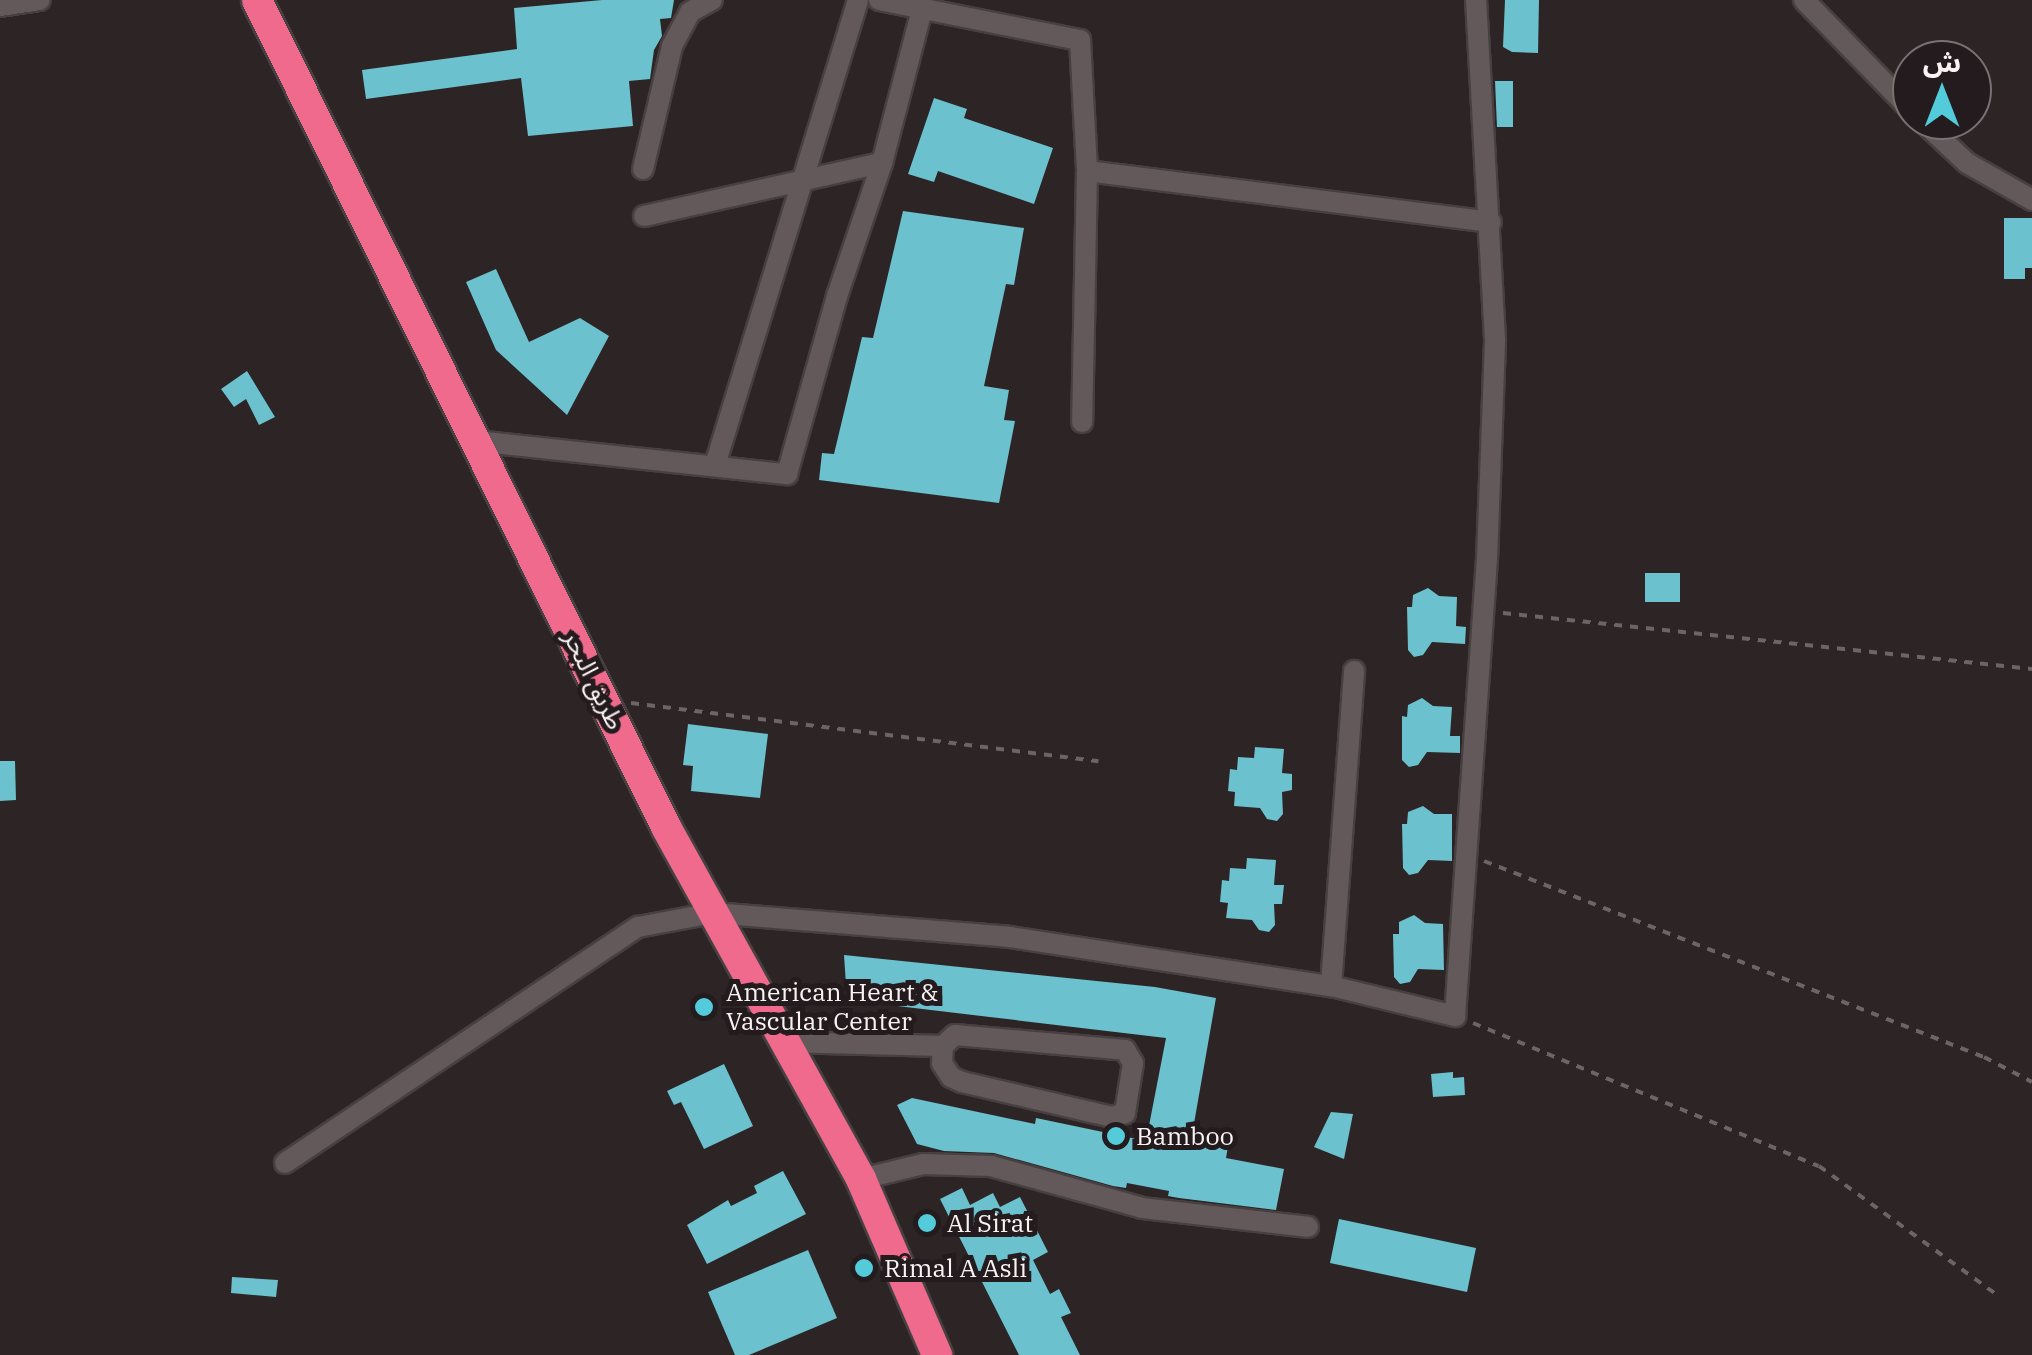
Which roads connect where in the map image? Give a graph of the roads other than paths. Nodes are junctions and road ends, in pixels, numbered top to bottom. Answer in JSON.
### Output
{"nodes":[{"id":1,"x":40,"y":0,"type":"edge"},
{"id":2,"x":257,"y":0,"type":"edge"},
{"id":3,"x":712,"y":0,"type":"edge"},
{"id":4,"x":858,"y":0,"type":"edge"},
{"id":5,"x":878,"y":0,"type":"edge"},
{"id":6,"x":1476,"y":0,"type":"edge"},
{"id":7,"x":1804,"y":0,"type":"edge"},
{"id":8,"x":0,"y":6,"type":"edge"},
{"id":9,"x":923,"y":6,"type":"junction"},
{"id":10,"x":1892,"y":90,"type":"edge"},
{"id":11,"x":1942,"y":140,"type":"edge"},
{"id":12,"x":882,"y":163,"type":"junction"},
{"id":13,"x":643,"y":169,"type":"dead end"},
{"id":14,"x":1087,"y":170,"type":"junction"},
{"id":15,"x":801,"y":179,"type":"junction"},
{"id":16,"x":2032,"y":200,"type":"edge"},
{"id":17,"x":644,"y":216,"type":"dead end"},
{"id":18,"x":1492,"y":222,"type":"junction"},
{"id":19,"x":1082,"y":422,"type":"dead end"},
{"id":20,"x":476,"y":440,"type":"junction"},
{"id":21,"x":715,"y":465,"type":"junction"},
{"id":22,"x":1354,"y":671,"type":"dead end"},
{"id":23,"x":713,"y":912,"type":"junction"},
{"id":24,"x":1331,"y":986,"type":"junction"},
{"id":25,"x":783,"y":1042,"type":"junction"},
{"id":26,"x":943,"y":1046,"type":"junction"},
{"id":27,"x":284,"y":1163,"type":"dead end"},
{"id":28,"x":860,"y":1179,"type":"junction"},
{"id":29,"x":1308,"y":1227,"type":"dead end"},
{"id":30,"x":937,"y":1355,"type":"edge"}],
"edges":[{"from":1,"to":8,"type":"street"},
{"from":2,"to":20,"type":"highway","name":"طريق البحر"},
{"from":3,"to":13,"type":"street"},
{"from":4,"to":15,"type":"street"},
{"from":5,"to":9,"type":"street"},
{"from":6,"to":18,"type":"street"},
{"from":7,"to":10,"type":"street"},
{"from":9,"to":12,"type":"street"},
{"from":9,"to":14,"type":"street"},
{"from":11,"to":16,"type":"street"},
{"from":12,"to":15,"type":"street"},
{"from":12,"to":21,"type":"street"},
{"from":14,"to":18,"type":"street"},
{"from":14,"to":19,"type":"street"},
{"from":15,"to":17,"type":"street"},
{"from":15,"to":21,"type":"street"},
{"from":18,"to":24,"type":"street"},
{"from":20,"to":21,"type":"street"},
{"from":20,"to":23,"type":"highway","name":"طريق البحر"},
{"from":22,"to":24,"type":"street"},
{"from":23,"to":24,"type":"street"},
{"from":23,"to":25,"type":"highway","name":"طريق البحر"},
{"from":23,"to":27,"type":"street"},
{"from":25,"to":26,"type":"street"},
{"from":25,"to":28,"type":"highway","name":"طريق البحر"},
{"from":26,"to":26,"type":"street"},
{"from":28,"to":29,"type":"street"},
{"from":28,"to":30,"type":"highway","name":"طريق البحر"}]}
